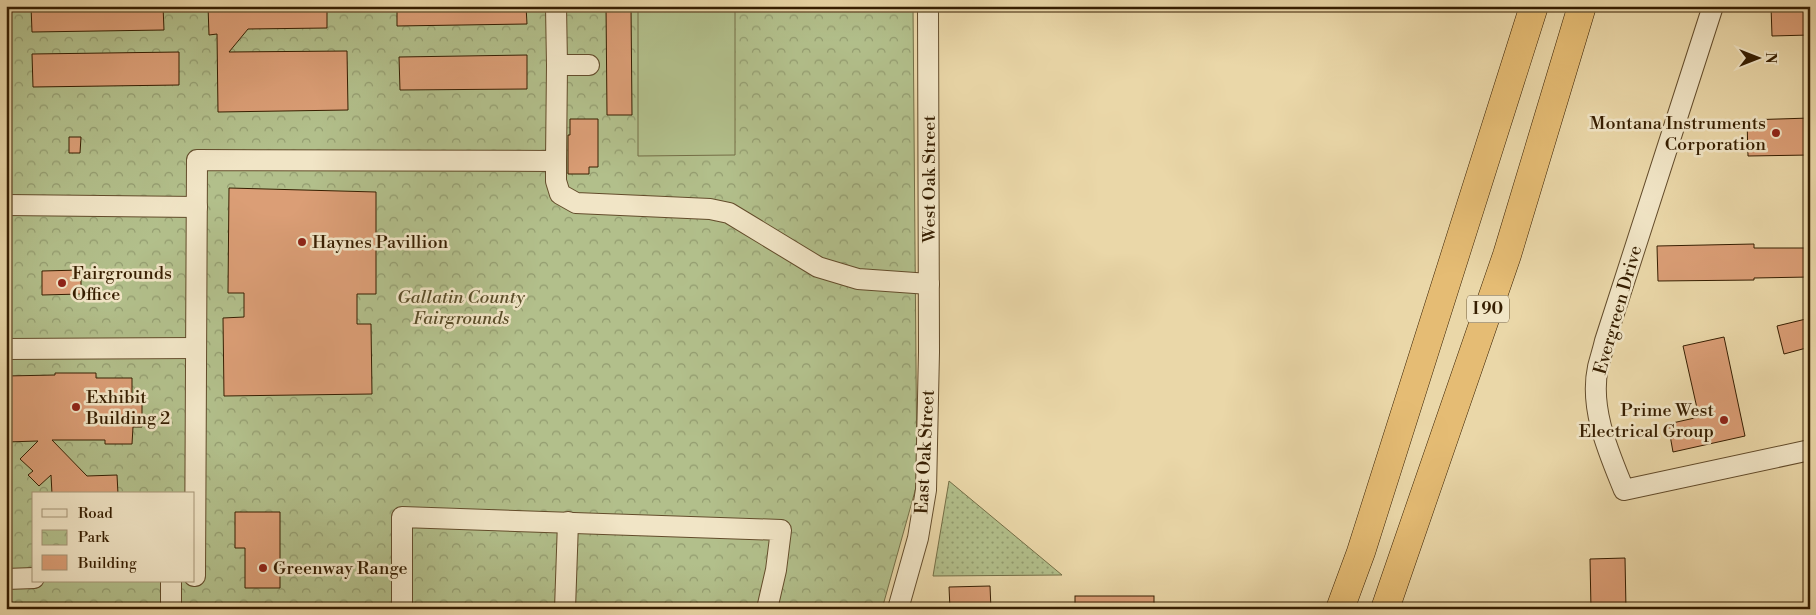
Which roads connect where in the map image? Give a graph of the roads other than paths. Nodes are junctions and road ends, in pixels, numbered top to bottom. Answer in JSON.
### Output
{"nodes":[{"id":1,"x":556,"y":6,"type":"edge"},
{"id":2,"x":928,"y":6,"type":"edge"},
{"id":3,"x":1534,"y":6,"type":"edge"},
{"id":4,"x":1582,"y":6,"type":"edge"},
{"id":5,"x":1713,"y":6,"type":"edge"},
{"id":6,"x":556,"y":65,"type":"junction"},
{"id":7,"x":588,"y":65,"type":"dead end"},
{"id":8,"x":556,"y":161,"type":"junction"},
{"id":9,"x":6,"y":205,"type":"edge"},
{"id":10,"x":197,"y":207,"type":"junction"},
{"id":11,"x":929,"y":284,"type":"junction"},
{"id":12,"x":196,"y":348,"type":"junction"},
{"id":13,"x":6,"y":349,"type":"edge"},
{"id":14,"x":929,"y":352,"type":"joint"},
{"id":15,"x":1810,"y":450,"type":"edge"},
{"id":16,"x":568,"y":522,"type":"junction"},
{"id":17,"x":195,"y":576,"type":"edge"},
{"id":18,"x":32,"y":578,"type":"edge"},
{"id":19,"x":6,"y":579,"type":"edge"},
{"id":20,"x":171,"y":582,"type":"edge"},
{"id":21,"x":171,"y":609,"type":"edge"},
{"id":22,"x":402,"y":609,"type":"edge"},
{"id":23,"x":565,"y":609,"type":"edge"},
{"id":24,"x":767,"y":609,"type":"edge"},
{"id":25,"x":898,"y":609,"type":"edge"},
{"id":26,"x":1340,"y":609,"type":"edge"},
{"id":27,"x":1385,"y":609,"type":"edge"}],
"edges":[{"from":1,"to":6,"type":"street"},
{"from":2,"to":11,"type":"street","name":"West Oak Street"},
{"from":3,"to":26,"type":"highway","number":"I 90"},
{"from":4,"to":27,"type":"highway","number":"I 90"},
{"from":5,"to":15,"type":"street","name":"Evergreen Drive"},
{"from":6,"to":7,"type":"street"},
{"from":6,"to":8,"type":"street"},
{"from":8,"to":10,"type":"street"},
{"from":8,"to":11,"type":"street"},
{"from":9,"to":10,"type":"street"},
{"from":10,"to":12,"type":"street"},
{"from":11,"to":14,"type":"street","name":"West Oak Street"},
{"from":12,"to":13,"type":"street"},
{"from":12,"to":17,"type":"street"},
{"from":14,"to":25,"type":"street","name":"East Oak Street"},
{"from":16,"to":22,"type":"street"},
{"from":16,"to":23,"type":"street"},
{"from":16,"to":24,"type":"street"},
{"from":18,"to":19,"type":"street"},
{"from":20,"to":21,"type":"street"}]}
